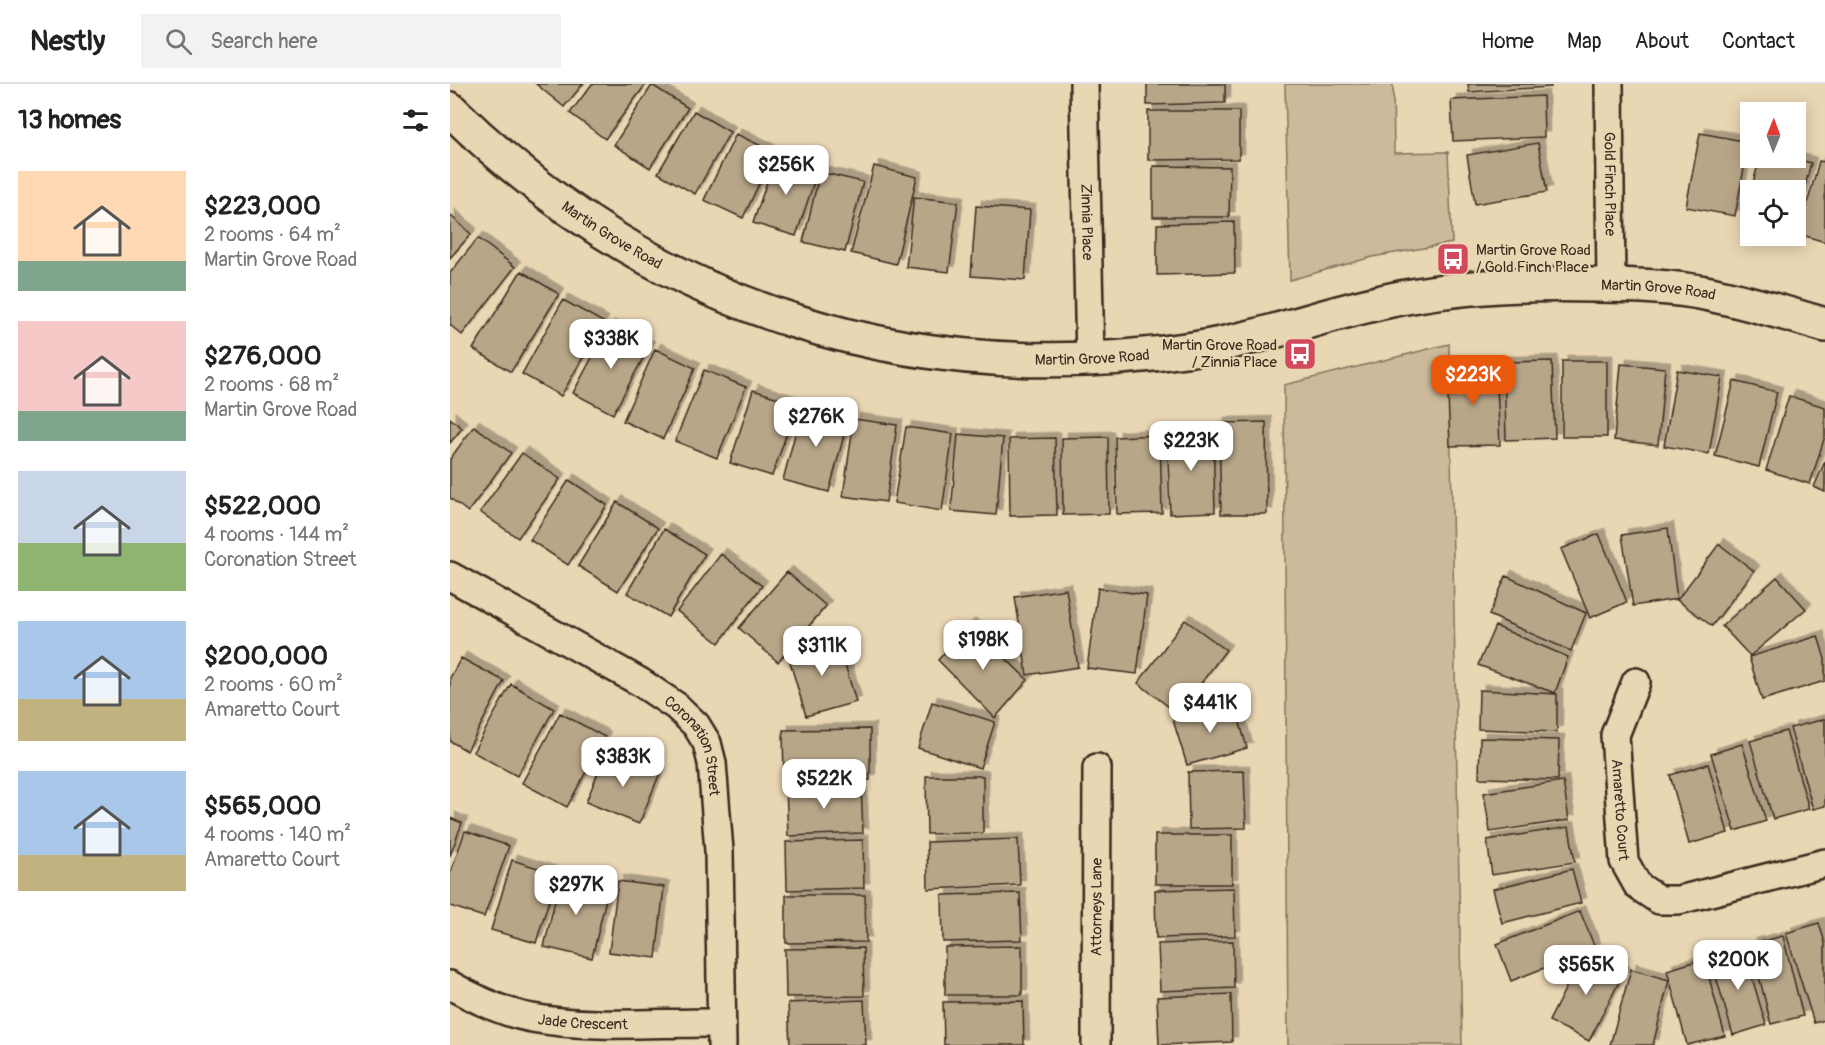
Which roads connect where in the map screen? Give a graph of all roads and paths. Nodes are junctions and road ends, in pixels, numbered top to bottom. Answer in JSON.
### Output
{"nodes":[{"id":1,"x":1083,"y":84,"type":"edge"},
{"id":2,"x":1609,"y":84,"type":"edge"},
{"id":3,"x":450,"y":109,"type":"edge"},
{"id":4,"x":1611,"y":285,"type":"junction"},
{"id":5,"x":1825,"y":325,"type":"edge"},
{"id":6,"x":1090,"y":359,"type":"junction"},
{"id":7,"x":450,"y":576,"type":"edge"},
{"id":8,"x":1636,"y":682,"type":"dead end"},
{"id":9,"x":1097,"y":768,"type":"dead end"},
{"id":10,"x":1825,"y":863,"type":"edge"},
{"id":11,"x":450,"y":985,"type":"edge"},
{"id":12,"x":722,"y":1034,"type":"edge"},
{"id":13,"x":1096,"y":1045,"type":"edge"}],
"edges":[{"from":1,"to":6,"type":"street","name":"Zinnia Place"},
{"from":2,"to":4,"type":"street","name":"Gold Finch Place"},
{"from":3,"to":6,"type":"street","name":"Martin Grove Road"},
{"from":4,"to":5,"type":"street","name":"Martin Grove Road"},
{"from":4,"to":6,"type":"street","name":"Martin Grove Road"},
{"from":7,"to":12,"type":"street","name":"Coronation Street"},
{"from":8,"to":10,"type":"street","name":"Amaretto Court"},
{"from":9,"to":13,"type":"street","name":"Attorneys Lane"},
{"from":11,"to":12,"type":"street","name":"Jade Crescent"}]}
